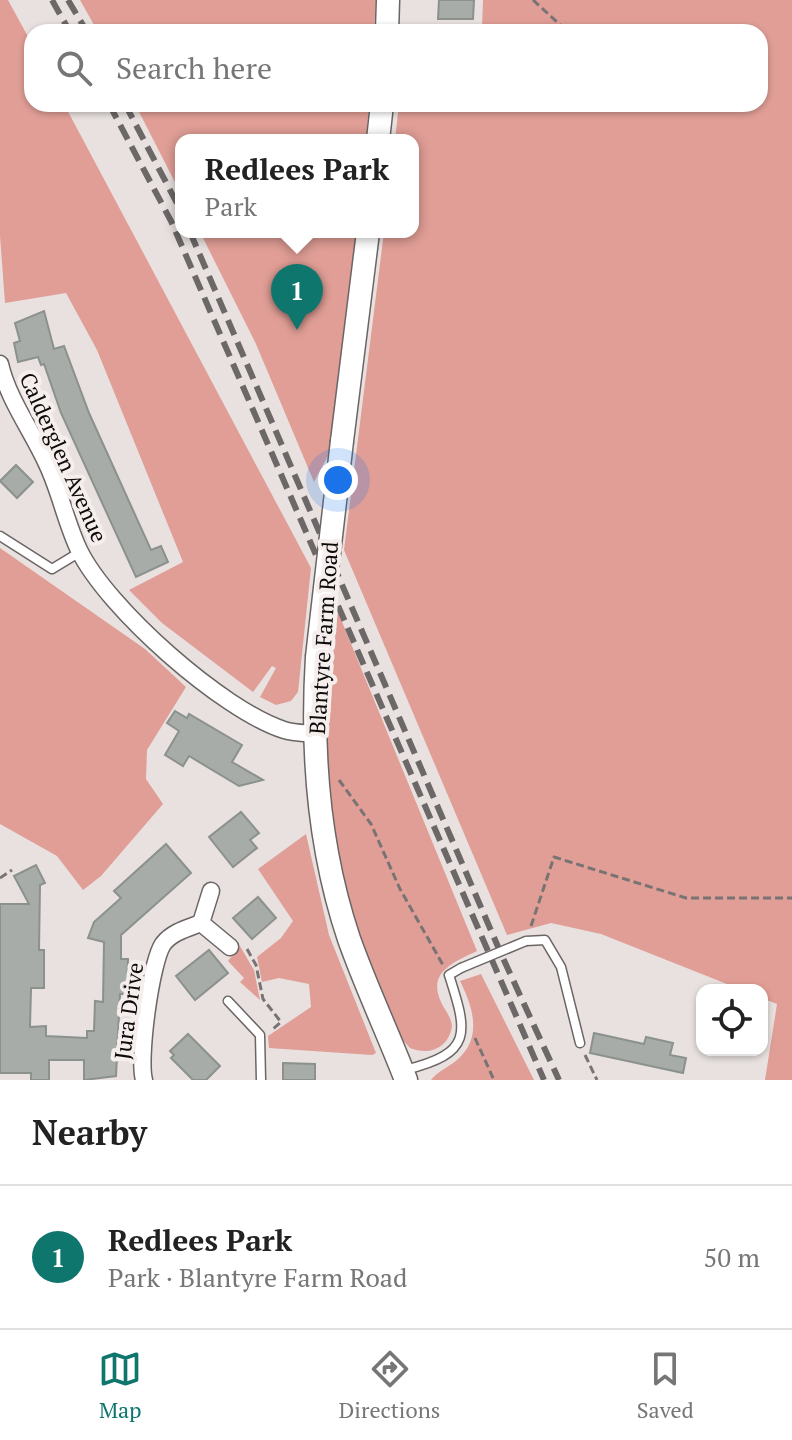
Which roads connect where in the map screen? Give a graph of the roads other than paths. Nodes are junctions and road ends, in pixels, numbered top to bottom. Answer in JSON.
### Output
{"nodes":[{"id":1,"x":388,"y":0,"type":"edge"},
{"id":2,"x":387,"y":24,"type":"edge"},
{"id":3,"x":381,"y":112,"type":"edge"},
{"id":4,"x":379,"y":134,"type":"edge"},
{"id":5,"x":367,"y":238,"type":"edge"},
{"id":6,"x":0,"y":364,"type":"edge"},
{"id":7,"x":0,"y":536,"type":"edge"},
{"id":8,"x":80,"y":552,"type":"junction"},
{"id":9,"x":314,"y":734,"type":"junction"},
{"id":10,"x":211,"y":891,"type":"dead end"},
{"id":11,"x":201,"y":923,"type":"junction"},
{"id":12,"x":230,"y":947,"type":"road end"},
{"id":13,"x":228,"y":1001,"type":"dead end"},
{"id":14,"x":580,"y":1043,"type":"road end"},
{"id":15,"x":404,"y":1075,"type":"edge"},
{"id":16,"x":144,"y":1080,"type":"edge"},
{"id":17,"x":261,"y":1080,"type":"edge"}],
"edges":[{"from":1,"to":2,"type":"main road"},
{"from":3,"to":4,"type":"main road"},
{"from":5,"to":9,"type":"main road","name":"Blantyre Farm Road","bridge":true},
{"from":6,"to":8,"type":"street","name":"Calderglen Avenue"},
{"from":7,"to":8,"type":"lane"},
{"from":8,"to":9,"type":"street","name":"Calderglen Avenue"},
{"from":9,"to":15,"type":"main road","name":"Blantyre Farm Road"},
{"from":10,"to":11,"type":"street"},
{"from":11,"to":12,"type":"street"},
{"from":11,"to":16,"type":"street","name":"Jura Drive"},
{"from":13,"to":17,"type":"lane"},
{"from":14,"to":15,"type":"lane","bridge":true}]}
